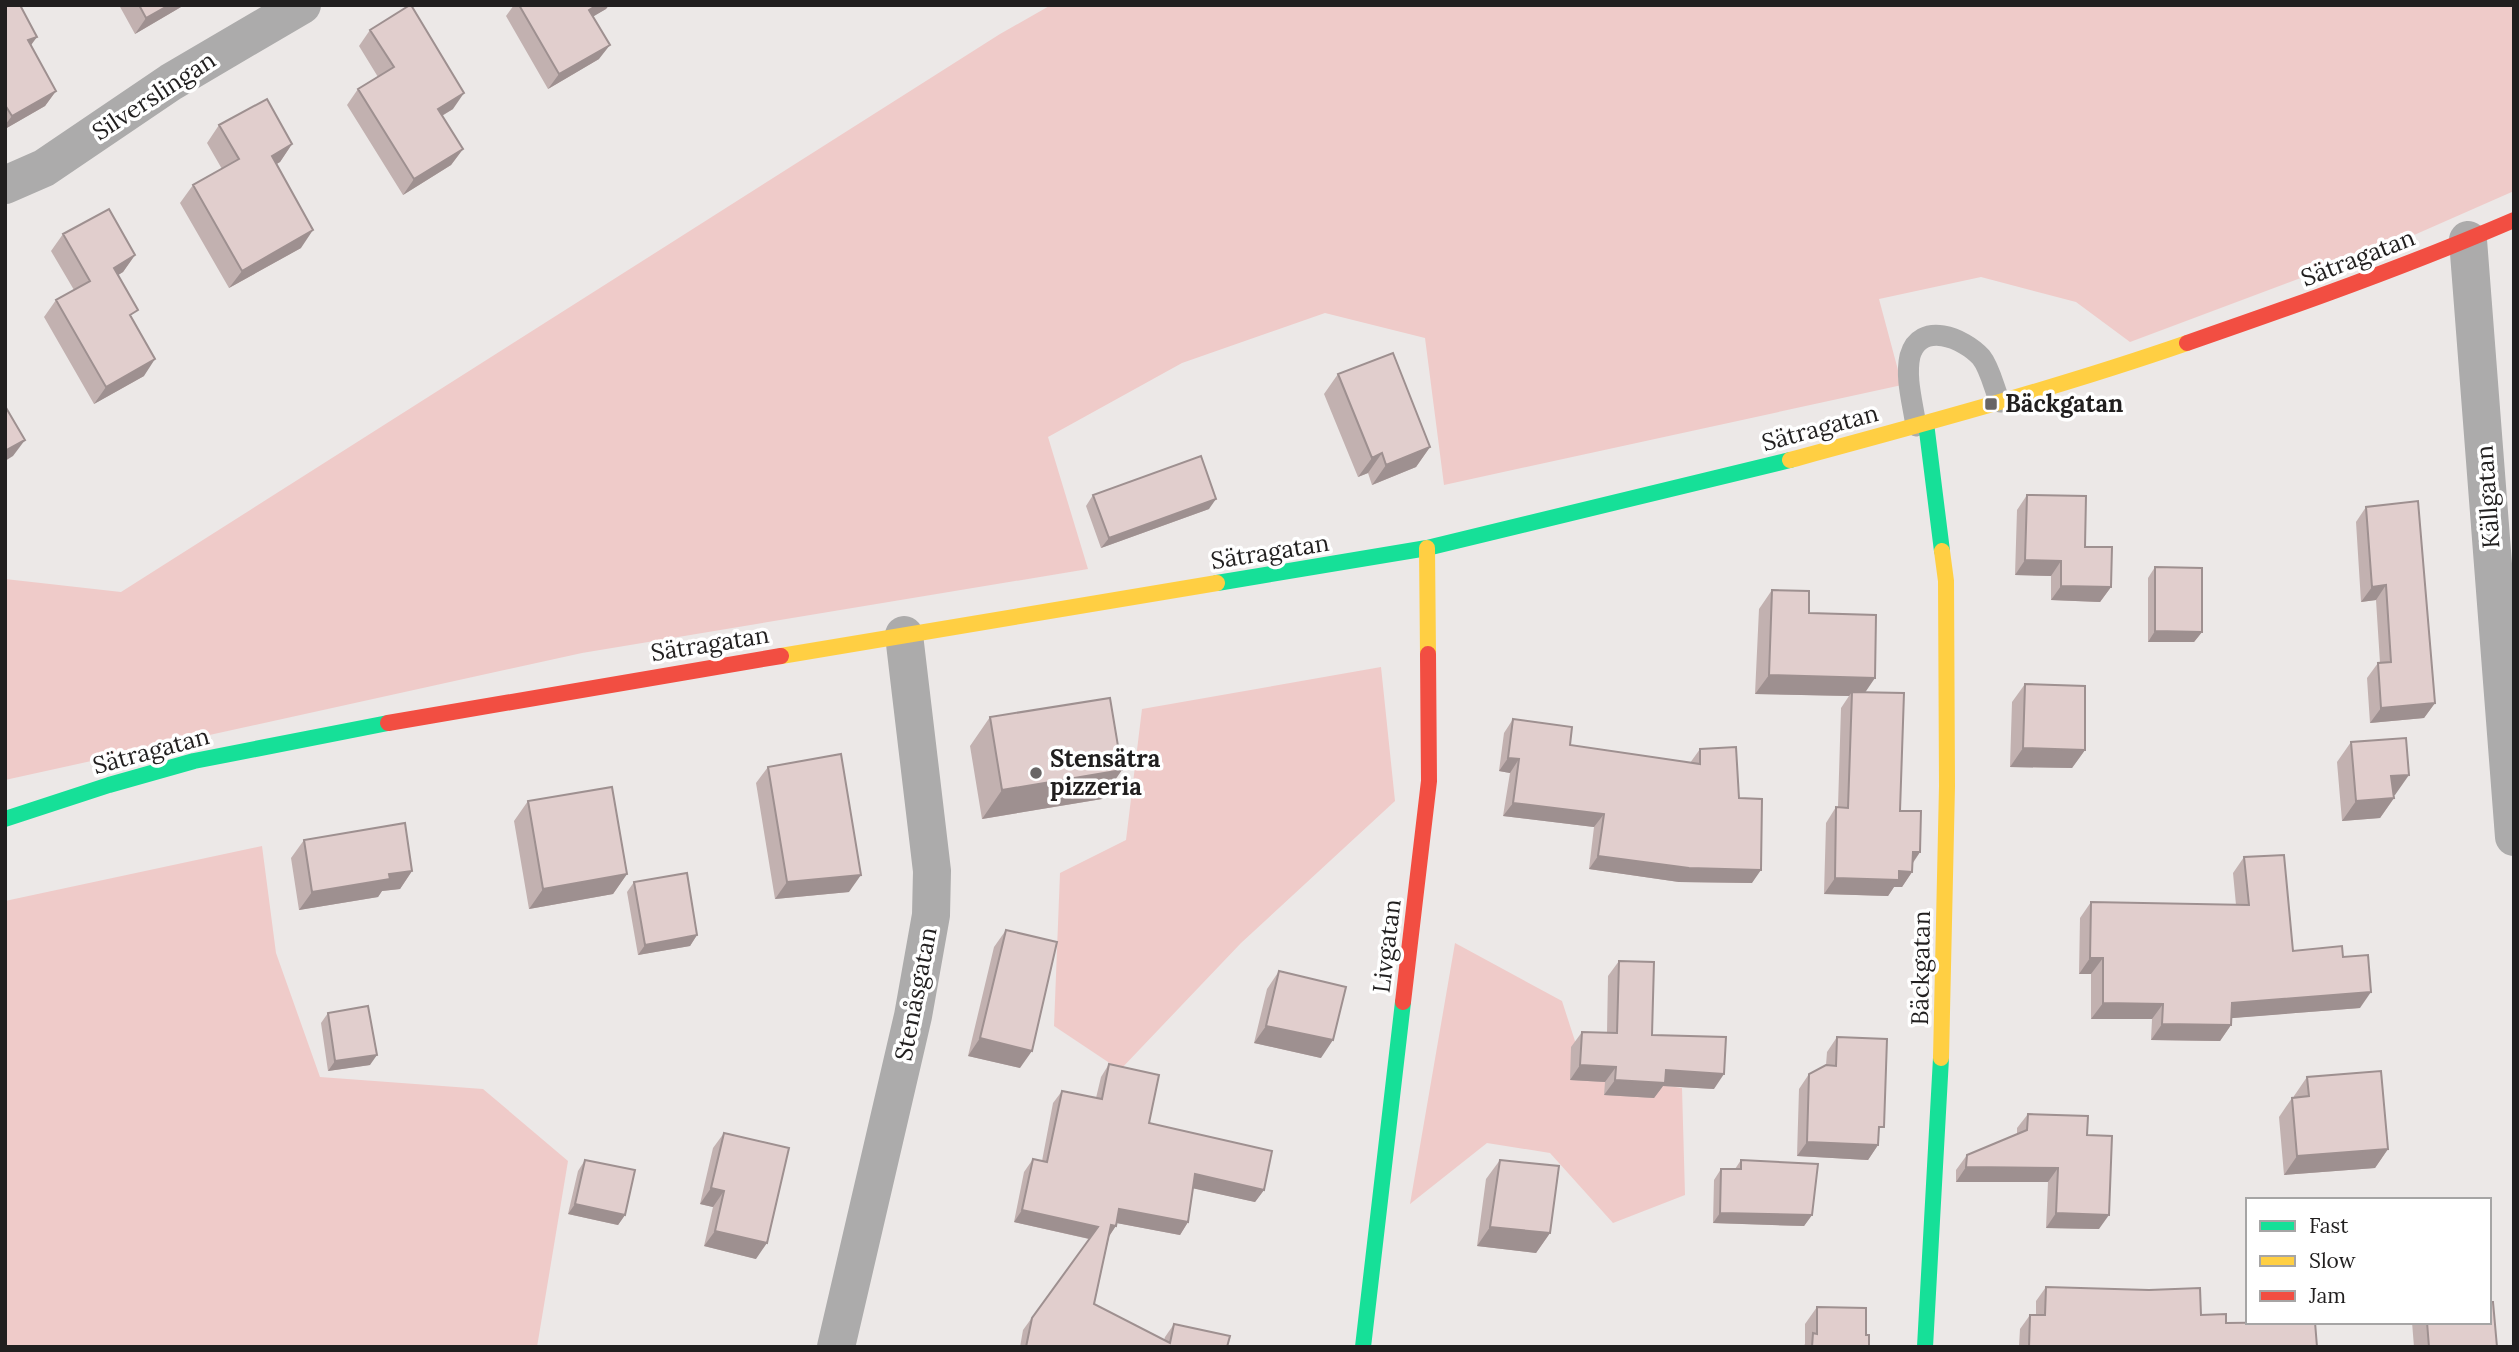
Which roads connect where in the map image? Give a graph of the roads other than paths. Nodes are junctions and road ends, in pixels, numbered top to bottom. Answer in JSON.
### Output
{"nodes":[{"id":1,"x":302,"y":5,"type":"edge"},
{"id":2,"x":5,"y":185,"type":"edge"},
{"id":3,"x":2514,"y":220,"type":"edge"},
{"id":4,"x":2468,"y":240,"type":"junction"},
{"id":5,"x":2000,"y":402,"type":"junction"},
{"id":6,"x":1921,"y":424,"type":"junction"},
{"id":7,"x":1427,"y":548,"type":"junction"},
{"id":8,"x":904,"y":635,"type":"junction"},
{"id":9,"x":5,"y":819,"type":"edge"},
{"id":10,"x":2514,"y":837,"type":"edge"},
{"id":11,"x":836,"y":1347,"type":"edge"},
{"id":12,"x":1363,"y":1347,"type":"edge"},
{"id":13,"x":1926,"y":1347,"type":"edge"}],
"edges":[{"from":1,"to":2,"type":"street","name":"Silverslingan"},
{"from":3,"to":4,"type":"street","name":"Sätragatan"},
{"from":4,"to":5,"type":"street","name":"Sätragatan"},
{"from":4,"to":10,"type":"street","name":"Källgatan"},
{"from":5,"to":6,"type":"street","name":"Sätragatan"},
{"from":5,"to":6,"type":"lane"},
{"from":6,"to":7,"type":"street","name":"Sätragatan"},
{"from":6,"to":13,"type":"street","name":"Bäckgatan"},
{"from":7,"to":8,"type":"street","name":"Sätragatan"},
{"from":7,"to":12,"type":"street","name":"Livgatan"},
{"from":8,"to":9,"type":"street","name":"Sätragatan"},
{"from":8,"to":11,"type":"street","name":"Stenåsgatan"}]}
